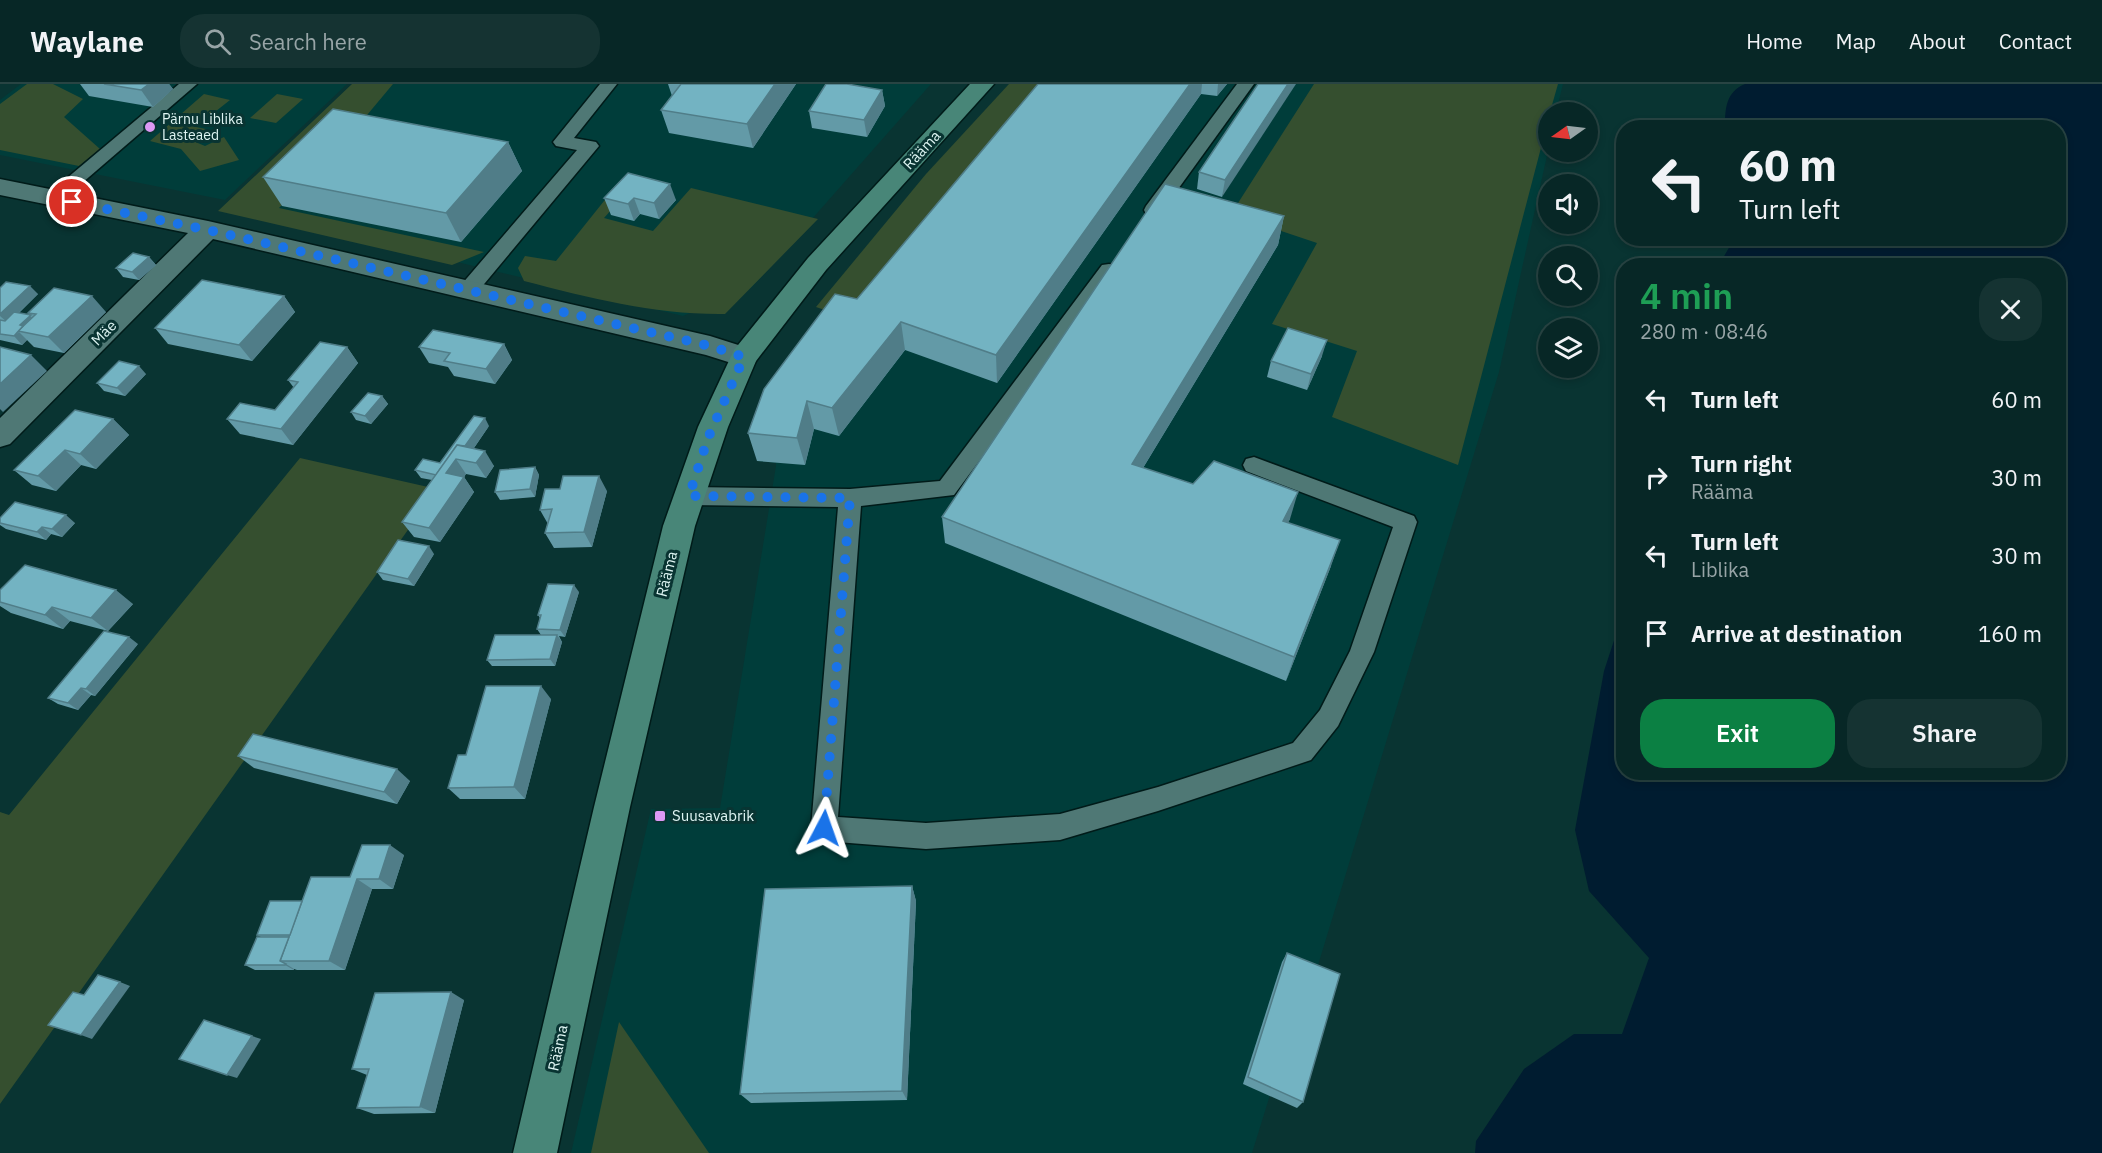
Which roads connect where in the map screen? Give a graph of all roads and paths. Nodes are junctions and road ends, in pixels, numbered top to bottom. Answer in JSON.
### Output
{"nodes":[{"id":1,"x":189,"y":84,"type":"edge"},
{"id":2,"x":609,"y":84,"type":"edge"},
{"id":3,"x":983,"y":84,"type":"edge"},
{"id":4,"x":1246,"y":84,"type":"edge"},
{"id":5,"x":0,"y":187,"type":"edge"},
{"id":6,"x":54,"y":198,"type":"junction"},
{"id":7,"x":1143,"y":224,"type":"edge"},
{"id":8,"x":208,"y":230,"type":"junction"},
{"id":9,"x":1123,"y":252,"type":"edge"},
{"id":10,"x":468,"y":290,"type":"junction"},
{"id":11,"x":744,"y":357,"type":"junction"},
{"id":12,"x":0,"y":436,"type":"edge"},
{"id":13,"x":1254,"y":465,"type":"dead end"},
{"id":14,"x":689,"y":496,"type":"junction"},
{"id":15,"x":850,"y":498,"type":"junction"},
{"id":16,"x":535,"y":1153,"type":"edge"}],
"edges":[{"from":1,"to":6,"type":"lane"},
{"from":2,"to":10,"type":"lane"},
{"from":3,"to":11,"type":"main road","name":"Rääma"},
{"from":4,"to":7,"type":"lane"},
{"from":5,"to":6,"type":"street"},
{"from":6,"to":8,"type":"street"},
{"from":8,"to":10,"type":"street"},
{"from":8,"to":12,"type":"street","name":"Mäe"},
{"from":9,"to":15,"type":"lane"},
{"from":10,"to":11,"type":"street"},
{"from":11,"to":14,"type":"main road","name":"Rääma"},
{"from":13,"to":15,"type":"lane"},
{"from":14,"to":15,"type":"lane"},
{"from":14,"to":16,"type":"main road","name":"Rääma"}]}
